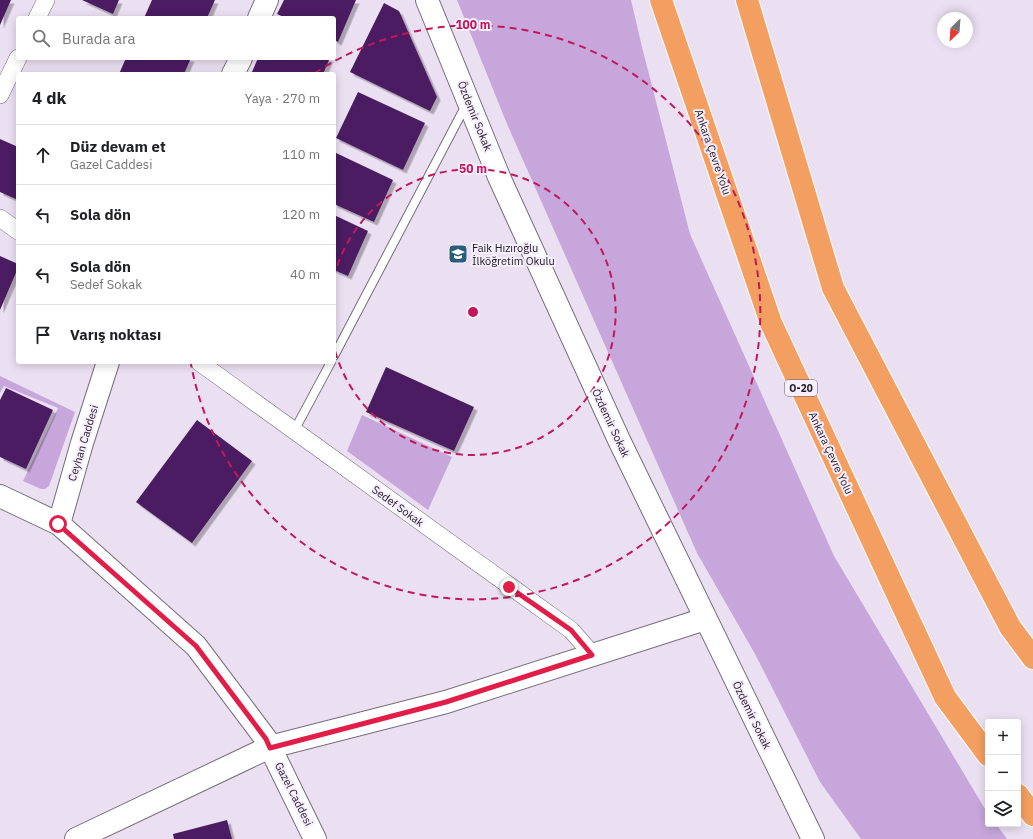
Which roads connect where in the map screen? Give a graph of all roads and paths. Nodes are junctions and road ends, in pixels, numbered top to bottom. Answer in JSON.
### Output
{"nodes":[{"id":1,"x":46,"y":0,"type":"edge"},
{"id":2,"x":267,"y":0,"type":"edge"},
{"id":3,"x":427,"y":0,"type":"edge"},
{"id":4,"x":661,"y":0,"type":"edge"},
{"id":5,"x":747,"y":0,"type":"edge"},
{"id":6,"x":39,"y":16,"type":"edge"},
{"id":7,"x":260,"y":16,"type":"edge"},
{"id":8,"x":17,"y":60,"type":"edge"},
{"id":9,"x":240,"y":60,"type":"edge"},
{"id":10,"x":234,"y":72,"type":"edge"},
{"id":11,"x":0,"y":95,"type":"edge"},
{"id":12,"x":468,"y":100,"type":"junction"},
{"id":13,"x":0,"y":218,"type":"edge"},
{"id":14,"x":16,"y":230,"type":"edge"},
{"id":15,"x":336,"y":352,"type":"edge"},
{"id":16,"x":107,"y":364,"type":"edge"},
{"id":17,"x":202,"y":364,"type":"edge"},
{"id":18,"x":330,"y":364,"type":"edge"},
{"id":19,"x":294,"y":431,"type":"junction"},
{"id":20,"x":0,"y":496,"type":"edge"},
{"id":21,"x":58,"y":524,"type":"junction"},
{"id":22,"x":705,"y":618,"type":"junction"},
{"id":23,"x":592,"y":655,"type":"junction"},
{"id":24,"x":1033,"y":658,"type":"edge"},
{"id":25,"x":270,"y":748,"type":"junction"},
{"id":26,"x":985,"y":751,"type":"edge"},
{"id":27,"x":1021,"y":799,"type":"edge"},
{"id":28,"x":1033,"y":815,"type":"edge"},
{"id":29,"x":76,"y":839,"type":"edge"},
{"id":30,"x":316,"y":839,"type":"edge"},
{"id":31,"x":813,"y":839,"type":"edge"}],
"edges":[{"from":1,"to":6,"type":"street"},
{"from":2,"to":7,"type":"street"},
{"from":3,"to":12,"type":"street","name":"Özdemir Sokak"},
{"from":4,"to":26,"type":"highway","name":"Ankara Çevre Yolu","number":"O-20"},
{"from":5,"to":24,"type":"highway"},
{"from":8,"to":11,"type":"street"},
{"from":9,"to":10,"type":"street"},
{"from":12,"to":15,"type":"lane"},
{"from":12,"to":22,"type":"street","name":"Özdemir Sokak"},
{"from":13,"to":14,"type":"street"},
{"from":16,"to":21,"type":"street","name":"Ceyhan Caddesi"},
{"from":17,"to":19,"type":"street","name":"Sedef Sokak"},
{"from":18,"to":19,"type":"lane"},
{"from":19,"to":23,"type":"street","name":"Sedef Sokak"},
{"from":20,"to":21,"type":"street","name":"Gazel Caddesi"},
{"from":21,"to":25,"type":"street","name":"Gazel Caddesi"},
{"from":22,"to":23,"type":"street"},
{"from":22,"to":31,"type":"street","name":"Özdemir Sokak"},
{"from":23,"to":25,"type":"street"},
{"from":25,"to":29,"type":"street"},
{"from":25,"to":30,"type":"street","name":"Gazel Caddesi"},
{"from":27,"to":28,"type":"highway"}]}
